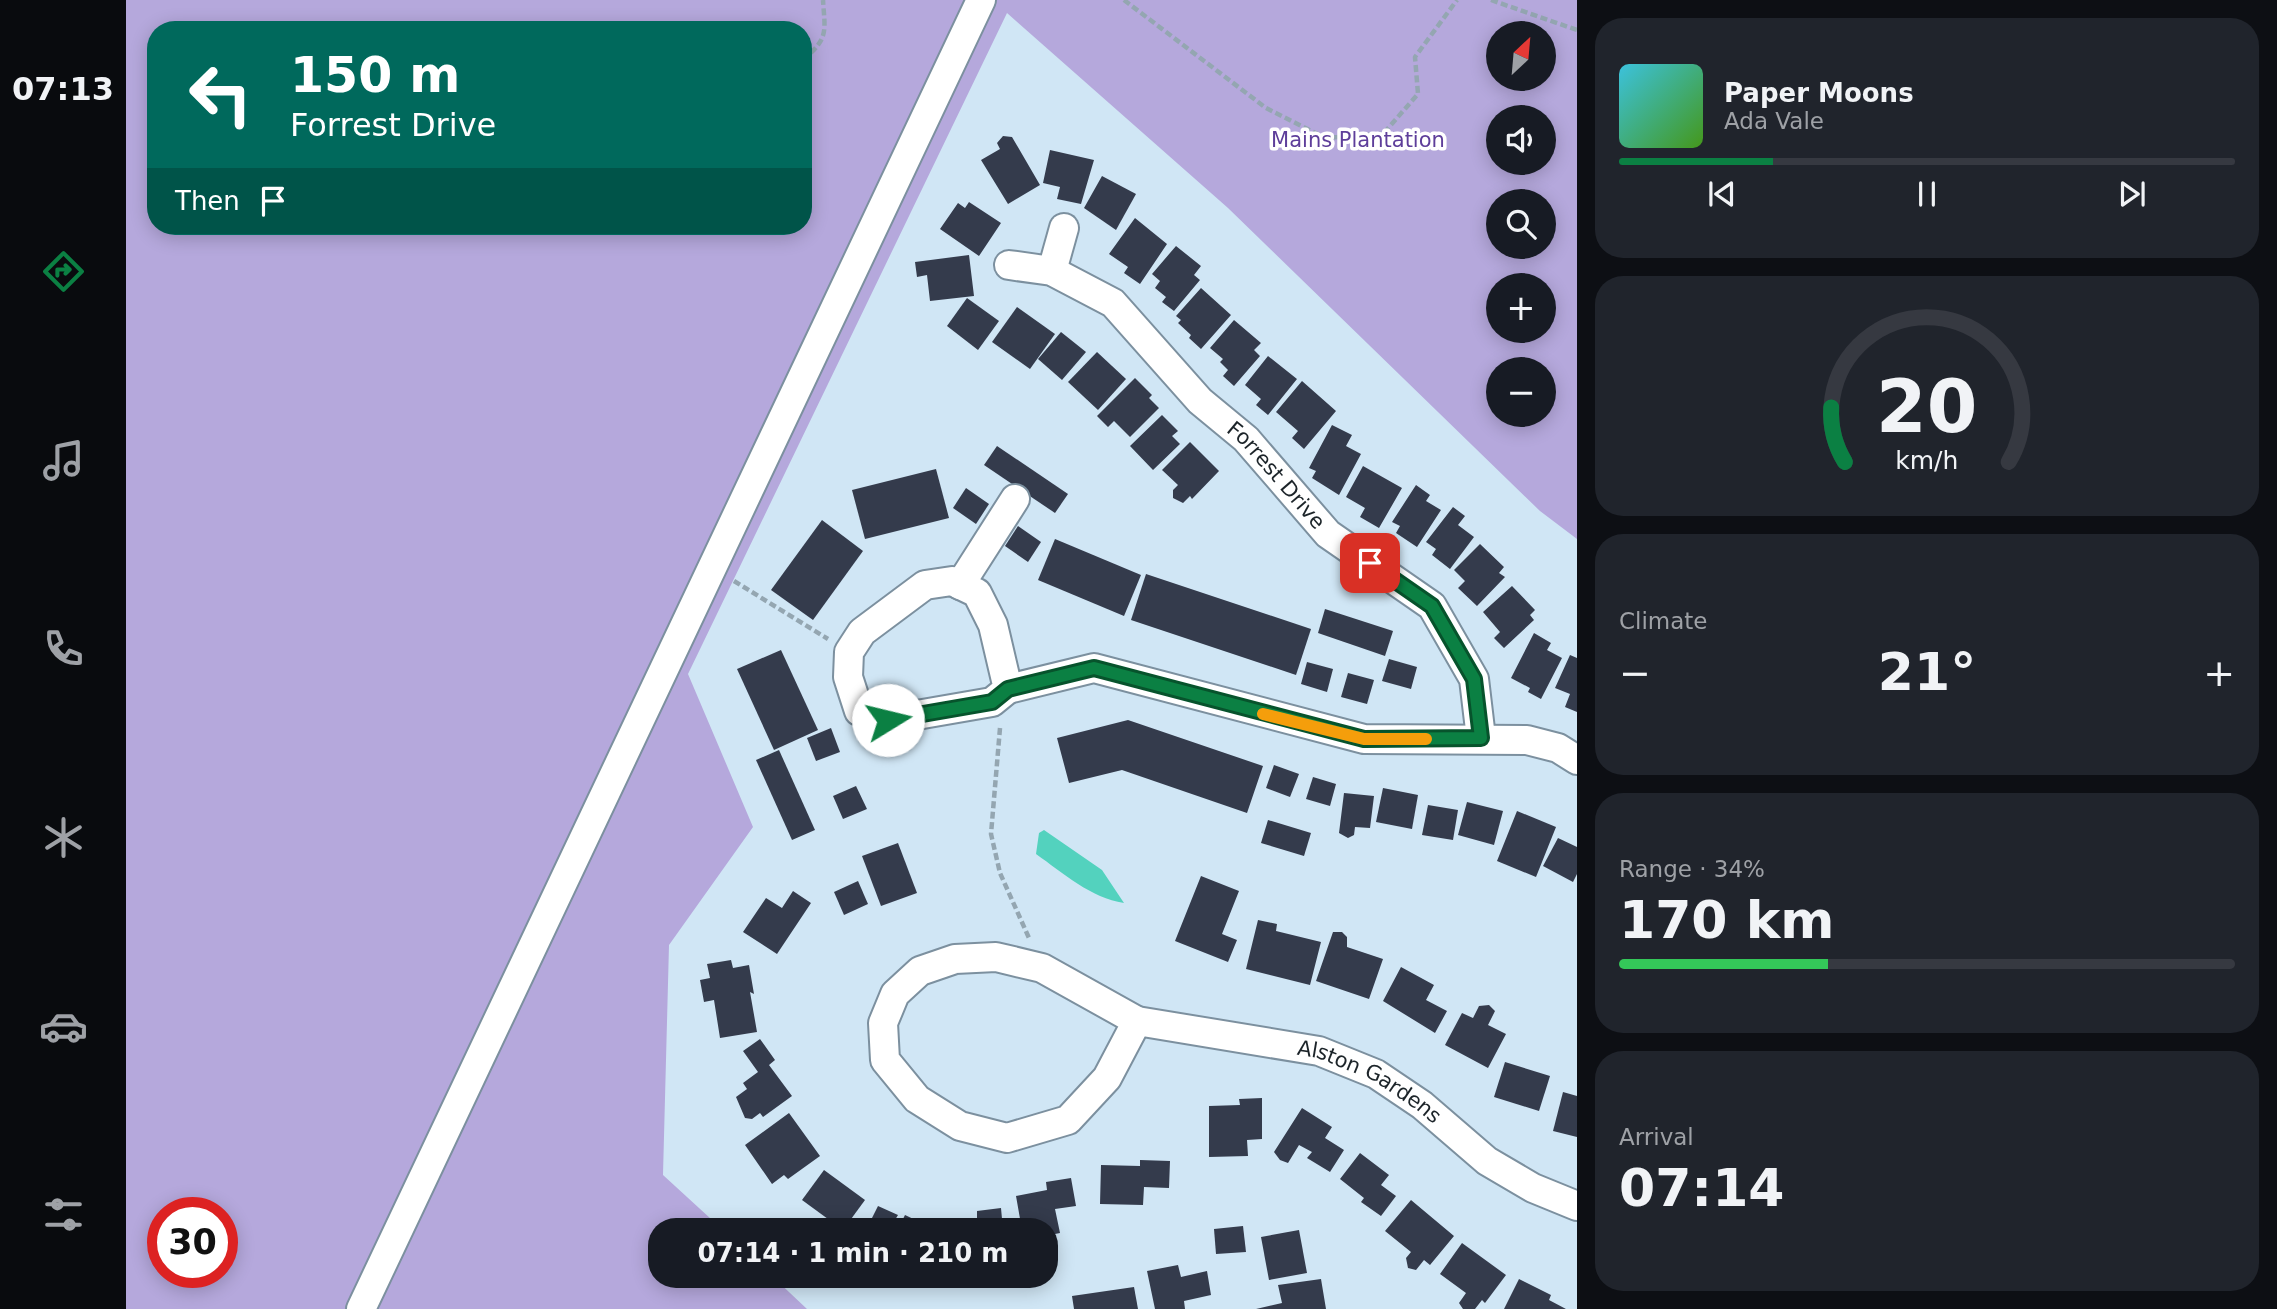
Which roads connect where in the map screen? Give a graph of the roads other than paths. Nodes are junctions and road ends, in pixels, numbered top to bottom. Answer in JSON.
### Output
{"nodes":[{"id":1,"x":981,"y":0,"type":"edge"},
{"id":2,"x":1064,"y":228,"type":"dead end"},
{"id":3,"x":1009,"y":265,"type":"dead end"},
{"id":4,"x":1052,"y":271,"type":"junction"},
{"id":5,"x":1014,"y":499,"type":"dead end"},
{"id":6,"x":960,"y":585,"type":"junction"},
{"id":7,"x":1000,"y":696,"type":"junction"},
{"id":8,"x":1481,"y":738,"type":"junction"},
{"id":9,"x":1577,"y":760,"type":"edge"},
{"id":10,"x":1137,"y":1021,"type":"junction"},
{"id":11,"x":1577,"y":1206,"type":"edge"},
{"id":12,"x":361,"y":1309,"type":"edge"}],
"edges":[{"from":1,"to":12,"type":"street"},
{"from":2,"to":4,"type":"street"},
{"from":3,"to":4,"type":"street","name":"Forrest Drive"},
{"from":4,"to":8,"type":"street","name":"Forrest Drive"},
{"from":5,"to":6,"type":"street"},
{"from":6,"to":7,"type":"street"},
{"from":6,"to":7,"type":"street"},
{"from":7,"to":8,"type":"street"},
{"from":8,"to":9,"type":"street"},
{"from":10,"to":10,"type":"street","name":"Alston Gardens"},
{"from":10,"to":11,"type":"street","name":"Alston Gardens"}]}
